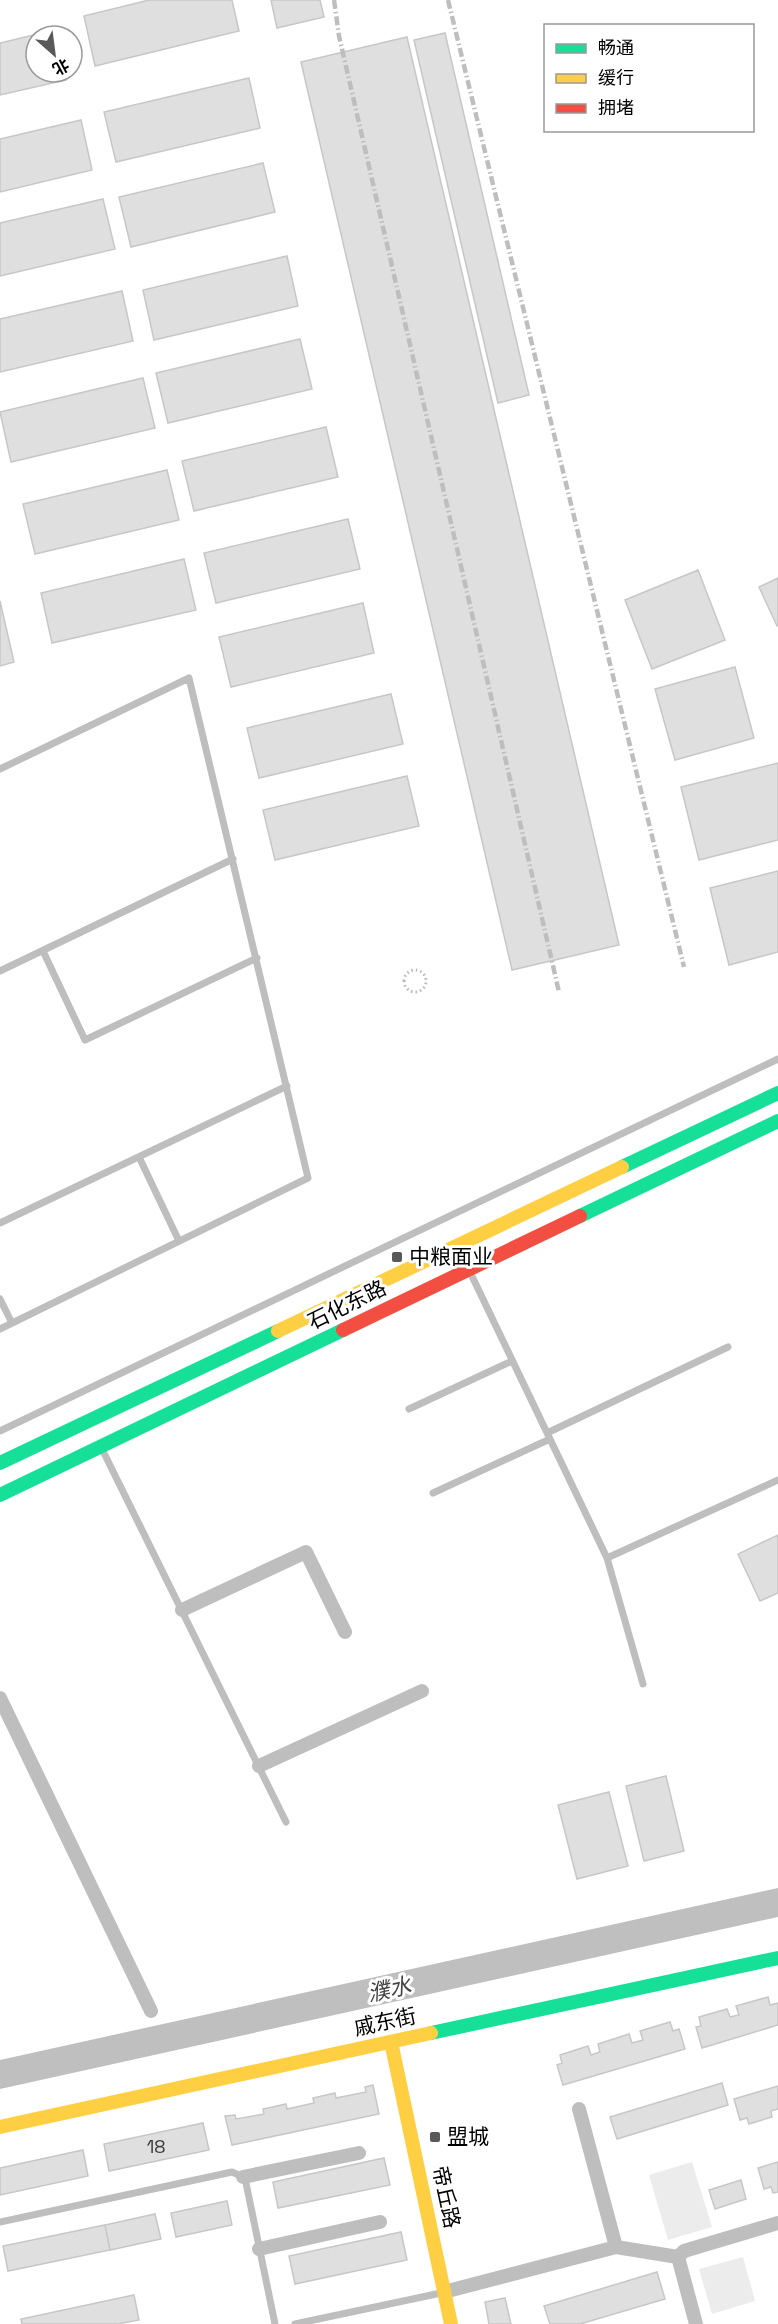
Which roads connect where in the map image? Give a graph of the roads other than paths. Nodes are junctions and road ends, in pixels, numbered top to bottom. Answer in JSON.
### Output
{"nodes":[{"id":1,"x":0,"y":769,"type":"edge"},
{"id":2,"x":233,"y":859,"type":"junction"},
{"id":3,"x":43,"y":951,"type":"junction"},
{"id":4,"x":257,"y":958,"type":"junction"},
{"id":5,"x":0,"y":971,"type":"edge"},
{"id":6,"x":778,"y":1059,"type":"edge"},
{"id":7,"x":287,"y":1086,"type":"junction"},
{"id":8,"x":778,"y":1092,"type":"edge"},
{"id":9,"x":778,"y":1121,"type":"edge"},
{"id":10,"x":139,"y":1157,"type":"junction"},
{"id":11,"x":0,"y":1223,"type":"edge"},
{"id":12,"x":179,"y":1241,"type":"junction"},
{"id":13,"x":469,"y":1270,"type":"junction"},
{"id":14,"x":0,"y":1299,"type":"edge"},
{"id":15,"x":12,"y":1323,"type":"junction"},
{"id":16,"x":0,"y":1329,"type":"edge"},
{"id":17,"x":728,"y":1347,"type":"dead end"},
{"id":18,"x":512,"y":1361,"type":"junction"},
{"id":19,"x":409,"y":1409,"type":"dead end"},
{"id":20,"x":0,"y":1431,"type":"edge"},
{"id":21,"x":548,"y":1436,"type":"junction"},
{"id":22,"x":101,"y":1446,"type":"junction"},
{"id":23,"x":0,"y":1463,"type":"edge"},
{"id":24,"x":778,"y":1480,"type":"edge"},
{"id":25,"x":433,"y":1494,"type":"dead end"},
{"id":26,"x":0,"y":1495,"type":"edge"},
{"id":27,"x":607,"y":1558,"type":"junction"},
{"id":28,"x":182,"y":1610,"type":"junction"},
{"id":29,"x":345,"y":1632,"type":"dead end"},
{"id":30,"x":643,"y":1684,"type":"dead end"},
{"id":31,"x":422,"y":1691,"type":"dead end"},
{"id":32,"x":0,"y":1698,"type":"edge"},
{"id":33,"x":259,"y":1766,"type":"junction"},
{"id":34,"x":286,"y":1822,"type":"dead end"},
{"id":35,"x":778,"y":1958,"type":"edge"},
{"id":36,"x":151,"y":2011,"type":"dead end"},
{"id":37,"x":391,"y":2042,"type":"junction"},
{"id":38,"x":579,"y":2109,"type":"dead end"},
{"id":39,"x":0,"y":2127,"type":"edge"},
{"id":40,"x":359,"y":2153,"type":"dead end"},
{"id":41,"x":243,"y":2177,"type":"junction"},
{"id":42,"x":0,"y":2222,"type":"edge"},
{"id":43,"x":380,"y":2222,"type":"dead end"},
{"id":44,"x":778,"y":2223,"type":"edge"},
{"id":45,"x":616,"y":2247,"type":"junction"},
{"id":46,"x":259,"y":2249,"type":"junction"},
{"id":47,"x":678,"y":2257,"type":"junction"},
{"id":48,"x":444,"y":2292,"type":"junction"},
{"id":49,"x":275,"y":2324,"type":"edge"},
{"id":50,"x":295,"y":2324,"type":"edge"},
{"id":51,"x":451,"y":2324,"type":"edge"},
{"id":52,"x":696,"y":2324,"type":"edge"}],
"edges":[{"from":1,"to":2,"type":"lane"},
{"from":2,"to":3,"type":"lane"},
{"from":2,"to":4,"type":"lane"},
{"from":3,"to":4,"type":"lane"},
{"from":3,"to":5,"type":"lane"},
{"from":4,"to":7,"type":"lane"},
{"from":6,"to":20,"type":"lane"},
{"from":7,"to":10,"type":"lane"},
{"from":7,"to":12,"type":"lane"},
{"from":8,"to":23,"type":"main road","name":"石化东路"},
{"from":9,"to":13,"type":"main road","name":"石化东路"},
{"from":10,"to":11,"type":"lane"},
{"from":10,"to":12,"type":"lane"},
{"from":12,"to":15,"type":"lane"},
{"from":13,"to":18,"type":"lane"},
{"from":13,"to":22,"type":"main road","name":"石化东路"},
{"from":14,"to":15,"type":"lane"},
{"from":15,"to":16,"type":"lane"},
{"from":17,"to":21,"type":"lane"},
{"from":18,"to":19,"type":"lane"},
{"from":18,"to":21,"type":"lane"},
{"from":21,"to":25,"type":"lane"},
{"from":21,"to":27,"type":"lane"},
{"from":22,"to":26,"type":"main road","name":"石化东路"},
{"from":22,"to":28,"type":"lane"},
{"from":24,"to":27,"type":"lane"},
{"from":27,"to":30,"type":"lane"},
{"from":28,"to":29,"type":"street"},
{"from":28,"to":33,"type":"lane"},
{"from":31,"to":33,"type":"street"},
{"from":32,"to":36,"type":"street"},
{"from":33,"to":34,"type":"lane"},
{"from":35,"to":37,"type":"main road","name":"戚东街"},
{"from":37,"to":39,"type":"main road","name":"戚东街"},
{"from":37,"to":48,"type":"main road","name":"帝丘路"},
{"from":38,"to":45,"type":"street"},
{"from":40,"to":41,"type":"street"},
{"from":41,"to":42,"type":"lane"},
{"from":41,"to":46,"type":"lane"},
{"from":43,"to":46,"type":"street"},
{"from":44,"to":47,"type":"street"},
{"from":45,"to":47,"type":"street"},
{"from":45,"to":48,"type":"street"},
{"from":46,"to":49,"type":"lane"},
{"from":47,"to":52,"type":"street"},
{"from":48,"to":50,"type":"lane"},
{"from":48,"to":51,"type":"main road","name":"帝丘路"}]}
